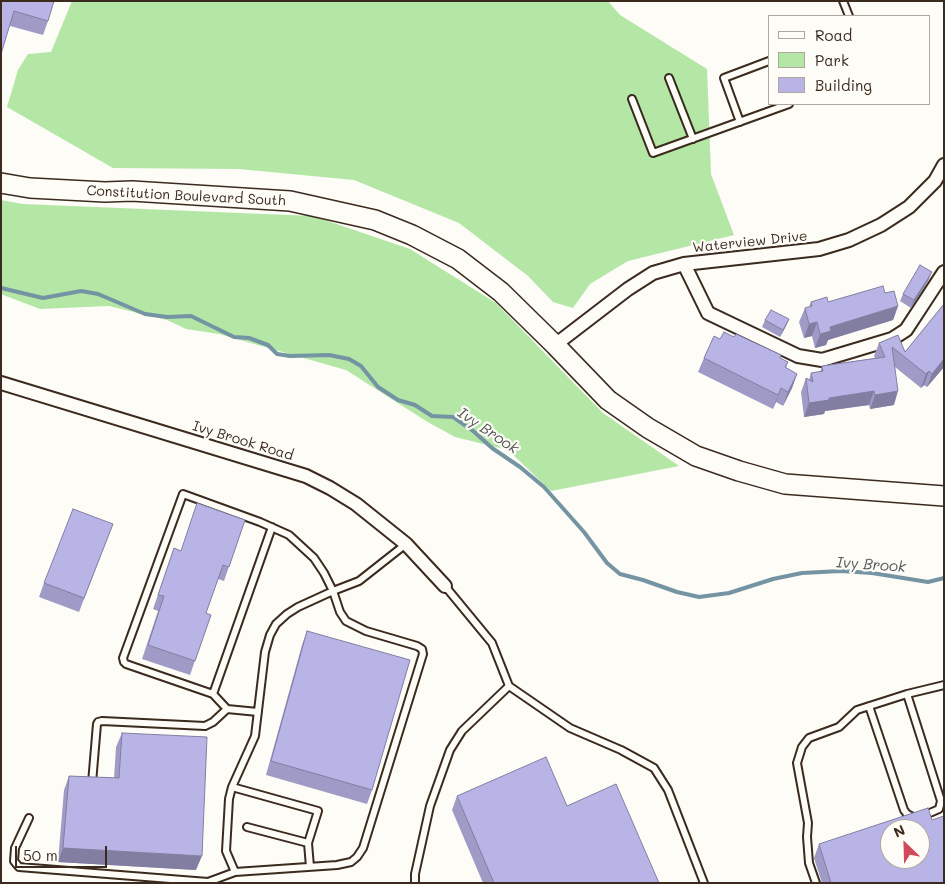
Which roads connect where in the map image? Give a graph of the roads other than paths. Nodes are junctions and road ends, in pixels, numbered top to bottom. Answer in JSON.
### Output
{"nodes":[{"id":1,"x":843,"y":1,"type":"edge"},
{"id":2,"x":849,"y":15,"type":"edge"},
{"id":3,"x":768,"y":61,"type":"edge"},
{"id":4,"x":669,"y":78,"type":"dead end"},
{"id":5,"x":632,"y":99,"type":"dead end"},
{"id":6,"x":786,"y":105,"type":"edge"},
{"id":7,"x":740,"y":122,"type":"junction"},
{"id":8,"x":693,"y":139,"type":"junction"},
{"id":9,"x":944,"y":165,"type":"edge"},
{"id":10,"x":1,"y":183,"type":"edge"},
{"id":11,"x":684,"y":264,"type":"junction"},
{"id":12,"x":944,"y":272,"type":"edge"},
{"id":13,"x":555,"y":345,"type":"junction"},
{"id":14,"x":1,"y":383,"type":"edge"},
{"id":15,"x":944,"y":496,"type":"edge"},
{"id":16,"x":272,"y":527,"type":"junction"},
{"id":17,"x":406,"y":544,"type":"junction"},
{"id":18,"x":445,"y":586,"type":"joint"},
{"id":19,"x":333,"y":592,"type":"junction"},
{"id":20,"x":944,"y":685,"type":"edge"},
{"id":21,"x":509,"y":686,"type":"junction"},
{"id":22,"x":213,"y":694,"type":"junction"},
{"id":23,"x":907,"y":694,"type":"junction"},
{"id":24,"x":868,"y":706,"type":"junction"},
{"id":25,"x":227,"y":709,"type":"junction"},
{"id":26,"x":258,"y":712,"type":"junction"},
{"id":27,"x":92,"y":783,"type":"edge"},
{"id":28,"x":232,"y":787,"type":"junction"},
{"id":29,"x":30,"y":818,"type":"dead end"},
{"id":30,"x":247,"y":827,"type":"dead end"},
{"id":31,"x":308,"y":843,"type":"junction"},
{"id":32,"x":310,"y":867,"type":"junction"},
{"id":33,"x":235,"y":872,"type":"junction"},
{"id":34,"x":416,"y":883,"type":"edge"},
{"id":35,"x":704,"y":883,"type":"edge"},
{"id":36,"x":816,"y":883,"type":"edge"}],
"edges":[{"from":1,"to":2,"type":"lane"},
{"from":3,"to":7,"type":"lane"},
{"from":4,"to":8,"type":"lane"},
{"from":5,"to":8,"type":"lane"},
{"from":6,"to":7,"type":"lane"},
{"from":7,"to":8,"type":"lane"},
{"from":9,"to":11,"type":"street","name":"Waterview Drive"},
{"from":10,"to":13,"type":"main road","name":"Constitution Boulevard South"},
{"from":11,"to":12,"type":"street"},
{"from":11,"to":13,"type":"street","name":"Waterview Drive"},
{"from":13,"to":15,"type":"main road","name":"Constitution Boulevard South"},
{"from":14,"to":17,"type":"street","name":"Ivy Brook Road"},
{"from":16,"to":19,"type":"lane"},
{"from":16,"to":22,"type":"lane"},
{"from":16,"to":22,"type":"lane"},
{"from":17,"to":18,"type":"street","name":"Ivy Brook Road"},
{"from":17,"to":19,"type":"lane"},
{"from":18,"to":21,"type":"lane"},
{"from":19,"to":26,"type":"lane"},
{"from":19,"to":32,"type":"lane"},
{"from":20,"to":23,"type":"lane"},
{"from":21,"to":34,"type":"lane"},
{"from":21,"to":35,"type":"lane"},
{"from":22,"to":25,"type":"lane"},
{"from":23,"to":24,"type":"lane"},
{"from":23,"to":24,"type":"lane"},
{"from":24,"to":36,"type":"lane"},
{"from":25,"to":26,"type":"lane"},
{"from":25,"to":27,"type":"lane"},
{"from":26,"to":28,"type":"lane"},
{"from":28,"to":31,"type":"lane"},
{"from":28,"to":33,"type":"lane"},
{"from":29,"to":33,"type":"lane"},
{"from":30,"to":31,"type":"lane"},
{"from":31,"to":32,"type":"lane"},
{"from":32,"to":33,"type":"lane"}]}
